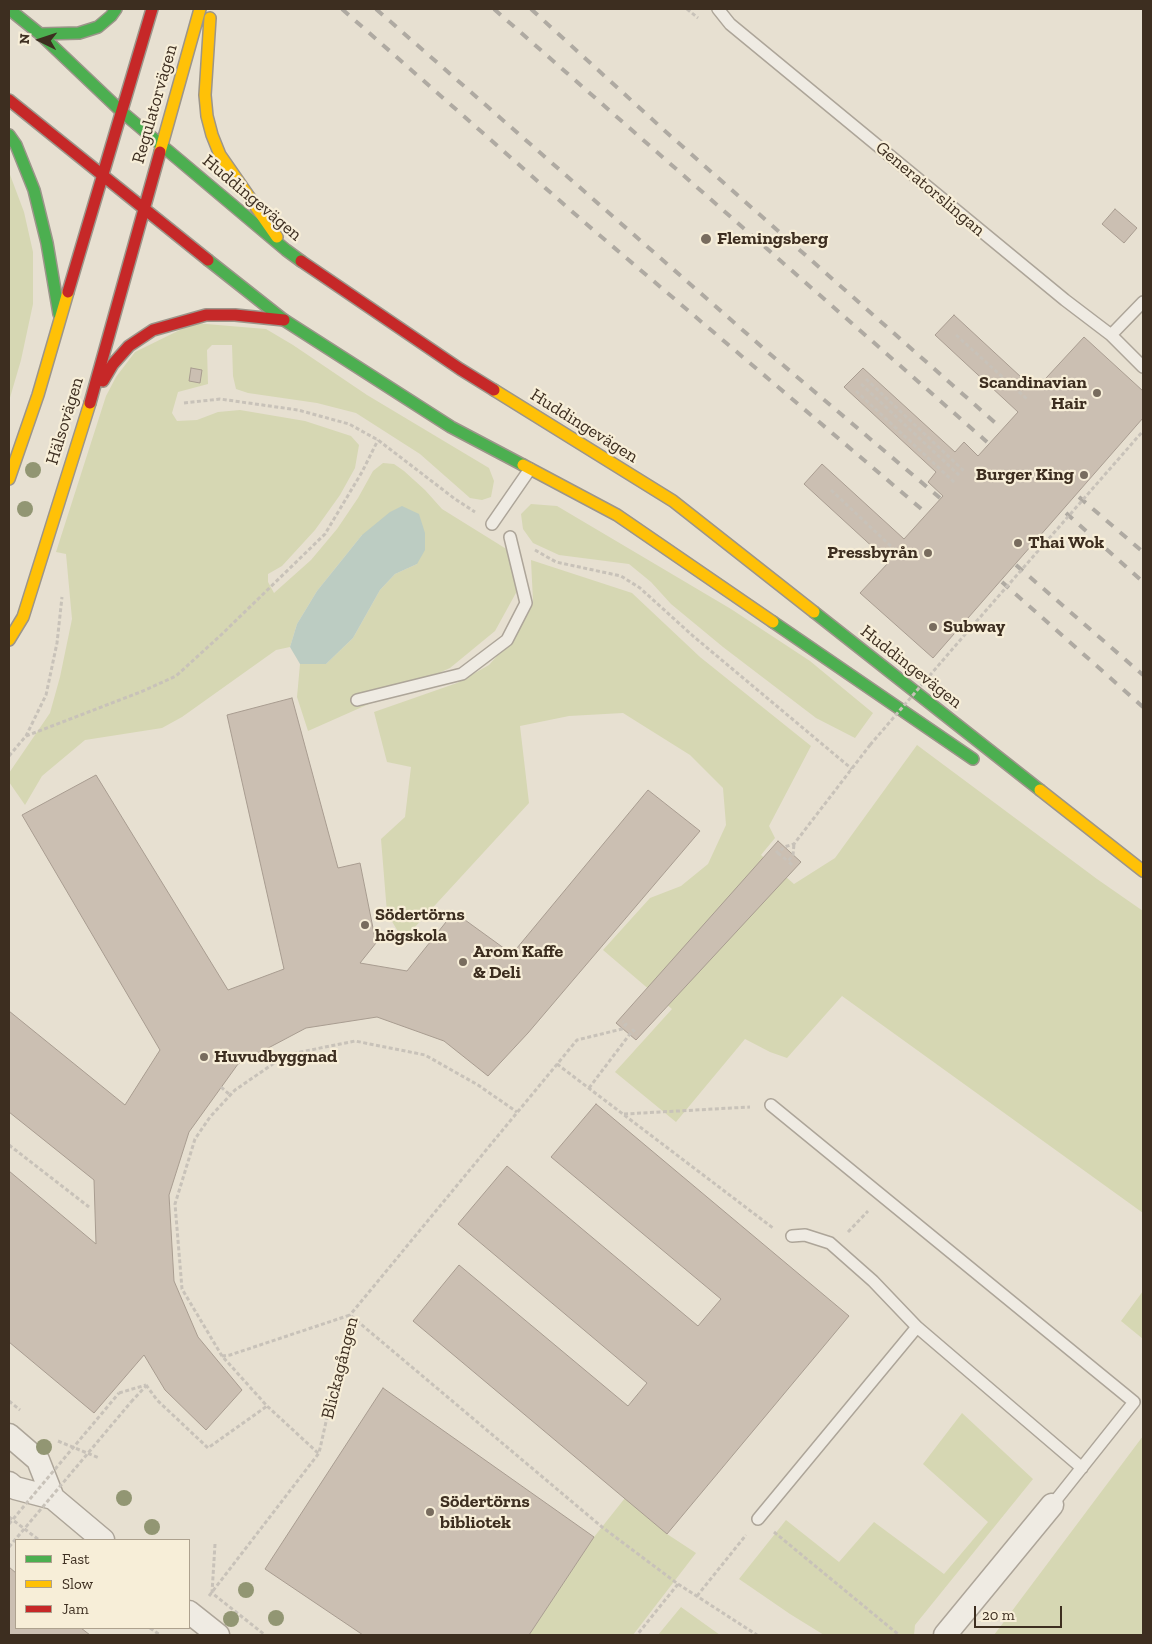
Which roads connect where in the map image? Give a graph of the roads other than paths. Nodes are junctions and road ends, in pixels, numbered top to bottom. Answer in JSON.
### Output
{"nodes":[{"id":1,"x":9,"y":9,"type":"edge"},
{"id":2,"x":152,"y":9,"type":"edge"},
{"id":3,"x":200,"y":9,"type":"edge"},
{"id":4,"x":210,"y":9,"type":"edge"},
{"id":5,"x":718,"y":9,"type":"edge"},
{"id":6,"x":113,"y":13,"type":"edge"},
{"id":7,"x":40,"y":34,"type":"junction"},
{"id":8,"x":9,"y":100,"type":"edge"},
{"id":9,"x":122,"y":112,"type":"junction"},
{"id":10,"x":9,"y":135,"type":"edge"},
{"id":11,"x":162,"y":145,"type":"junction"},
{"id":12,"x":103,"y":176,"type":"junction"},
{"id":13,"x":145,"y":208,"type":"junction"},
{"id":14,"x":286,"y":250,"type":"junction"},
{"id":15,"x":1143,"y":302,"type":"edge"},
{"id":16,"x":60,"y":320,"type":"junction"},
{"id":17,"x":284,"y":320,"type":"junction"},
{"id":18,"x":1111,"y":335,"type":"junction"},
{"id":19,"x":1143,"y":367,"type":"edge"},
{"id":20,"x":90,"y":404,"type":"junction"},
{"id":21,"x":11,"y":463,"type":"edge"},
{"id":22,"x":530,"y":469,"type":"junction"},
{"id":23,"x":9,"y":479,"type":"edge"},
{"id":24,"x":492,"y":524,"type":"road end"},
{"id":25,"x":510,"y":537,"type":"road end"},
{"id":26,"x":9,"y":640,"type":"edge"},
{"id":27,"x":357,"y":700,"type":"dead end"},
{"id":28,"x":980,"y":764,"type":"dead end"},
{"id":29,"x":1045,"y":809,"type":"dead end"},
{"id":30,"x":1143,"y":871,"type":"edge"},
{"id":31,"x":1143,"y":876,"type":"edge"},
{"id":32,"x":771,"y":1105,"type":"road end"},
{"id":33,"x":792,"y":1236,"type":"dead end"},
{"id":34,"x":917,"y":1327,"type":"junction"},
{"id":35,"x":9,"y":1435,"type":"edge"},
{"id":36,"x":1082,"y":1468,"type":"junction"},
{"id":37,"x":9,"y":1483,"type":"edge"},
{"id":38,"x":53,"y":1498,"type":"junction"},
{"id":39,"x":1052,"y":1505,"type":"joint"},
{"id":40,"x":758,"y":1519,"type":"road end"},
{"id":41,"x":102,"y":1539,"type":"edge"},
{"id":42,"x":190,"y":1613,"type":"edge"},
{"id":43,"x":218,"y":1635,"type":"edge"},
{"id":44,"x":944,"y":1635,"type":"edge"}],
"edges":[{"from":1,"to":7,"type":"main road","name":"Huddingevägen"},
{"from":2,"to":9,"type":"main road","name":"Regulatorvägen"},
{"from":3,"to":11,"type":"main road","name":"Regulatorvägen"},
{"from":4,"to":14,"type":"main road"},
{"from":5,"to":18,"type":"lane","name":"Generatorslingan"},
{"from":6,"to":7,"type":"main road"},
{"from":7,"to":9,"type":"main road","name":"Huddingevägen"},
{"from":8,"to":12,"type":"main road","name":"Huddingevägen"},
{"from":9,"to":11,"type":"main road","name":"Huddingevägen"},
{"from":9,"to":12,"type":"main road","name":"Regulatorvägen"},
{"from":10,"to":16,"type":"main road"},
{"from":11,"to":13,"type":"main road","name":"Regulatorvägen"},
{"from":11,"to":14,"type":"main road","name":"Huddingevägen"},
{"from":12,"to":13,"type":"main road","name":"Huddingevägen"},
{"from":12,"to":16,"type":"main road","name":"Hälsovägen"},
{"from":13,"to":17,"type":"main road","name":"Huddingevägen"},
{"from":13,"to":20,"type":"main road","name":"Hälsovägen"},
{"from":14,"to":30,"type":"main road","name":"Huddingevägen"},
{"from":15,"to":18,"type":"lane"},
{"from":16,"to":21,"type":"main road","name":"Hälsovägen"},
{"from":17,"to":20,"type":"main road"},
{"from":17,"to":22,"type":"main road","name":"Huddingevägen"},
{"from":18,"to":19,"type":"lane","name":"Generatorslingan"},
{"from":20,"to":26,"type":"main road","name":"Hälsovägen"},
{"from":21,"to":23,"type":"main road","name":"Hälsovägen"},
{"from":22,"to":24,"type":"lane"},
{"from":22,"to":28,"type":"main road","name":"Huddingevägen"},
{"from":25,"to":27,"type":"lane"},
{"from":29,"to":31,"type":"main road"},
{"from":32,"to":36,"type":"lane"},
{"from":33,"to":34,"type":"lane"},
{"from":34,"to":36,"type":"lane"},
{"from":34,"to":40,"type":"lane"},
{"from":35,"to":38,"type":"street"},
{"from":36,"to":39,"type":"lane"},
{"from":37,"to":38,"type":"street"},
{"from":38,"to":41,"type":"street"},
{"from":39,"to":44,"type":"street"},
{"from":42,"to":43,"type":"street"}]}
